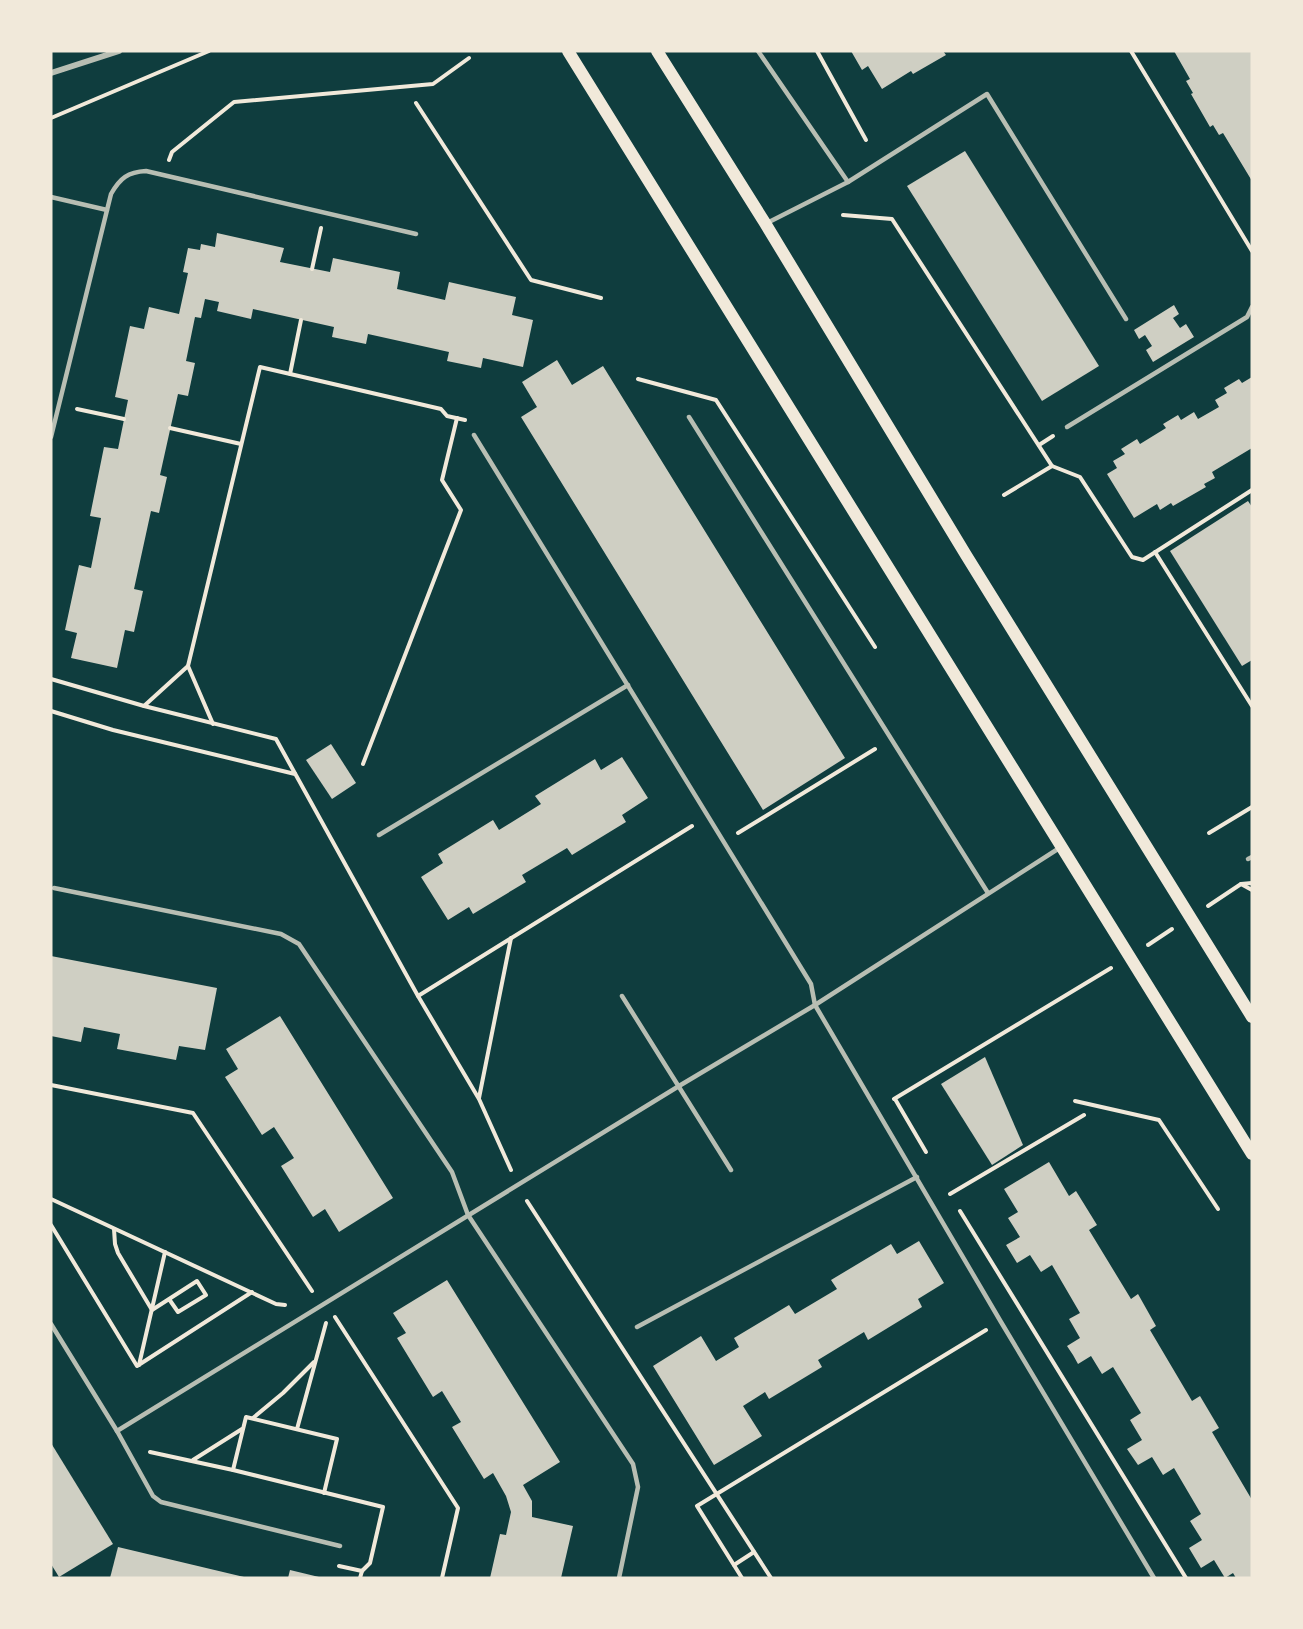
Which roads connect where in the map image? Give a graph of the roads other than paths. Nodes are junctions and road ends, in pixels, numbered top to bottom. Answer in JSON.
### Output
{"nodes":[{"id":1,"x":119,"y":51,"type":"edge"},
{"id":2,"x":568,"y":51,"type":"edge"},
{"id":3,"x":657,"y":51,"type":"edge"},
{"id":4,"x":758,"y":51,"type":"edge"},
{"id":5,"x":51,"y":73,"type":"edge"},
{"id":6,"x":848,"y":182,"type":"junction"},
{"id":7,"x":51,"y":197,"type":"edge"},
{"id":8,"x":107,"y":210,"type":"junction"},
{"id":9,"x":765,"y":224,"type":"junction"},
{"id":10,"x":416,"y":234,"type":"dead end"},
{"id":11,"x":1252,"y":307,"type":"edge"},
{"id":12,"x":1126,"y":319,"type":"dead end"},
{"id":13,"x":689,"y":417,"type":"dead end"},
{"id":14,"x":1067,"y":427,"type":"dead end"},
{"id":15,"x":474,"y":435,"type":"dead end"},
{"id":16,"x":51,"y":437,"type":"edge"},
{"id":17,"x":628,"y":685,"type":"junction"},
{"id":18,"x":379,"y":835,"type":"dead end"},
{"id":19,"x":1062,"y":846,"type":"junction"},
{"id":20,"x":54,"y":888,"type":"dead end"},
{"id":21,"x":988,"y":892,"type":"junction"},
{"id":22,"x":622,"y":996,"type":"dead end"},
{"id":23,"x":815,"y":1005,"type":"junction"},
{"id":24,"x":1252,"y":1017,"type":"edge"},
{"id":25,"x":679,"y":1086,"type":"junction"},
{"id":26,"x":1252,"y":1154,"type":"edge"},
{"id":27,"x":731,"y":1170,"type":"dead end"},
{"id":28,"x":917,"y":1177,"type":"junction"},
{"id":29,"x":468,"y":1215,"type":"junction"},
{"id":30,"x":51,"y":1324,"type":"edge"},
{"id":31,"x":637,"y":1327,"type":"dead end"},
{"id":32,"x":117,"y":1431,"type":"junction"},
{"id":33,"x":340,"y":1546,"type":"dead end"},
{"id":34,"x":619,"y":1578,"type":"edge"},
{"id":35,"x":1154,"y":1578,"type":"edge"}],
"edges":[{"from":1,"to":5,"type":"street"},
{"from":2,"to":19,"type":"main road"},
{"from":3,"to":9,"type":"main road"},
{"from":4,"to":6,"type":"lane"},
{"from":6,"to":9,"type":"lane"},
{"from":6,"to":12,"type":"lane"},
{"from":7,"to":8,"type":"lane"},
{"from":8,"to":10,"type":"lane"},
{"from":8,"to":16,"type":"lane"},
{"from":9,"to":24,"type":"main road"},
{"from":11,"to":14,"type":"lane"},
{"from":13,"to":21,"type":"lane"},
{"from":15,"to":17,"type":"lane"},
{"from":17,"to":18,"type":"lane"},
{"from":17,"to":23,"type":"lane"},
{"from":19,"to":21,"type":"lane"},
{"from":19,"to":26,"type":"main road"},
{"from":20,"to":29,"type":"lane"},
{"from":21,"to":23,"type":"lane"},
{"from":22,"to":25,"type":"lane"},
{"from":23,"to":25,"type":"lane"},
{"from":23,"to":28,"type":"lane"},
{"from":25,"to":27,"type":"lane"},
{"from":25,"to":29,"type":"lane"},
{"from":28,"to":31,"type":"lane"},
{"from":28,"to":35,"type":"lane"},
{"from":29,"to":32,"type":"lane"},
{"from":29,"to":34,"type":"lane"},
{"from":30,"to":32,"type":"lane"},
{"from":32,"to":33,"type":"lane"}]}
